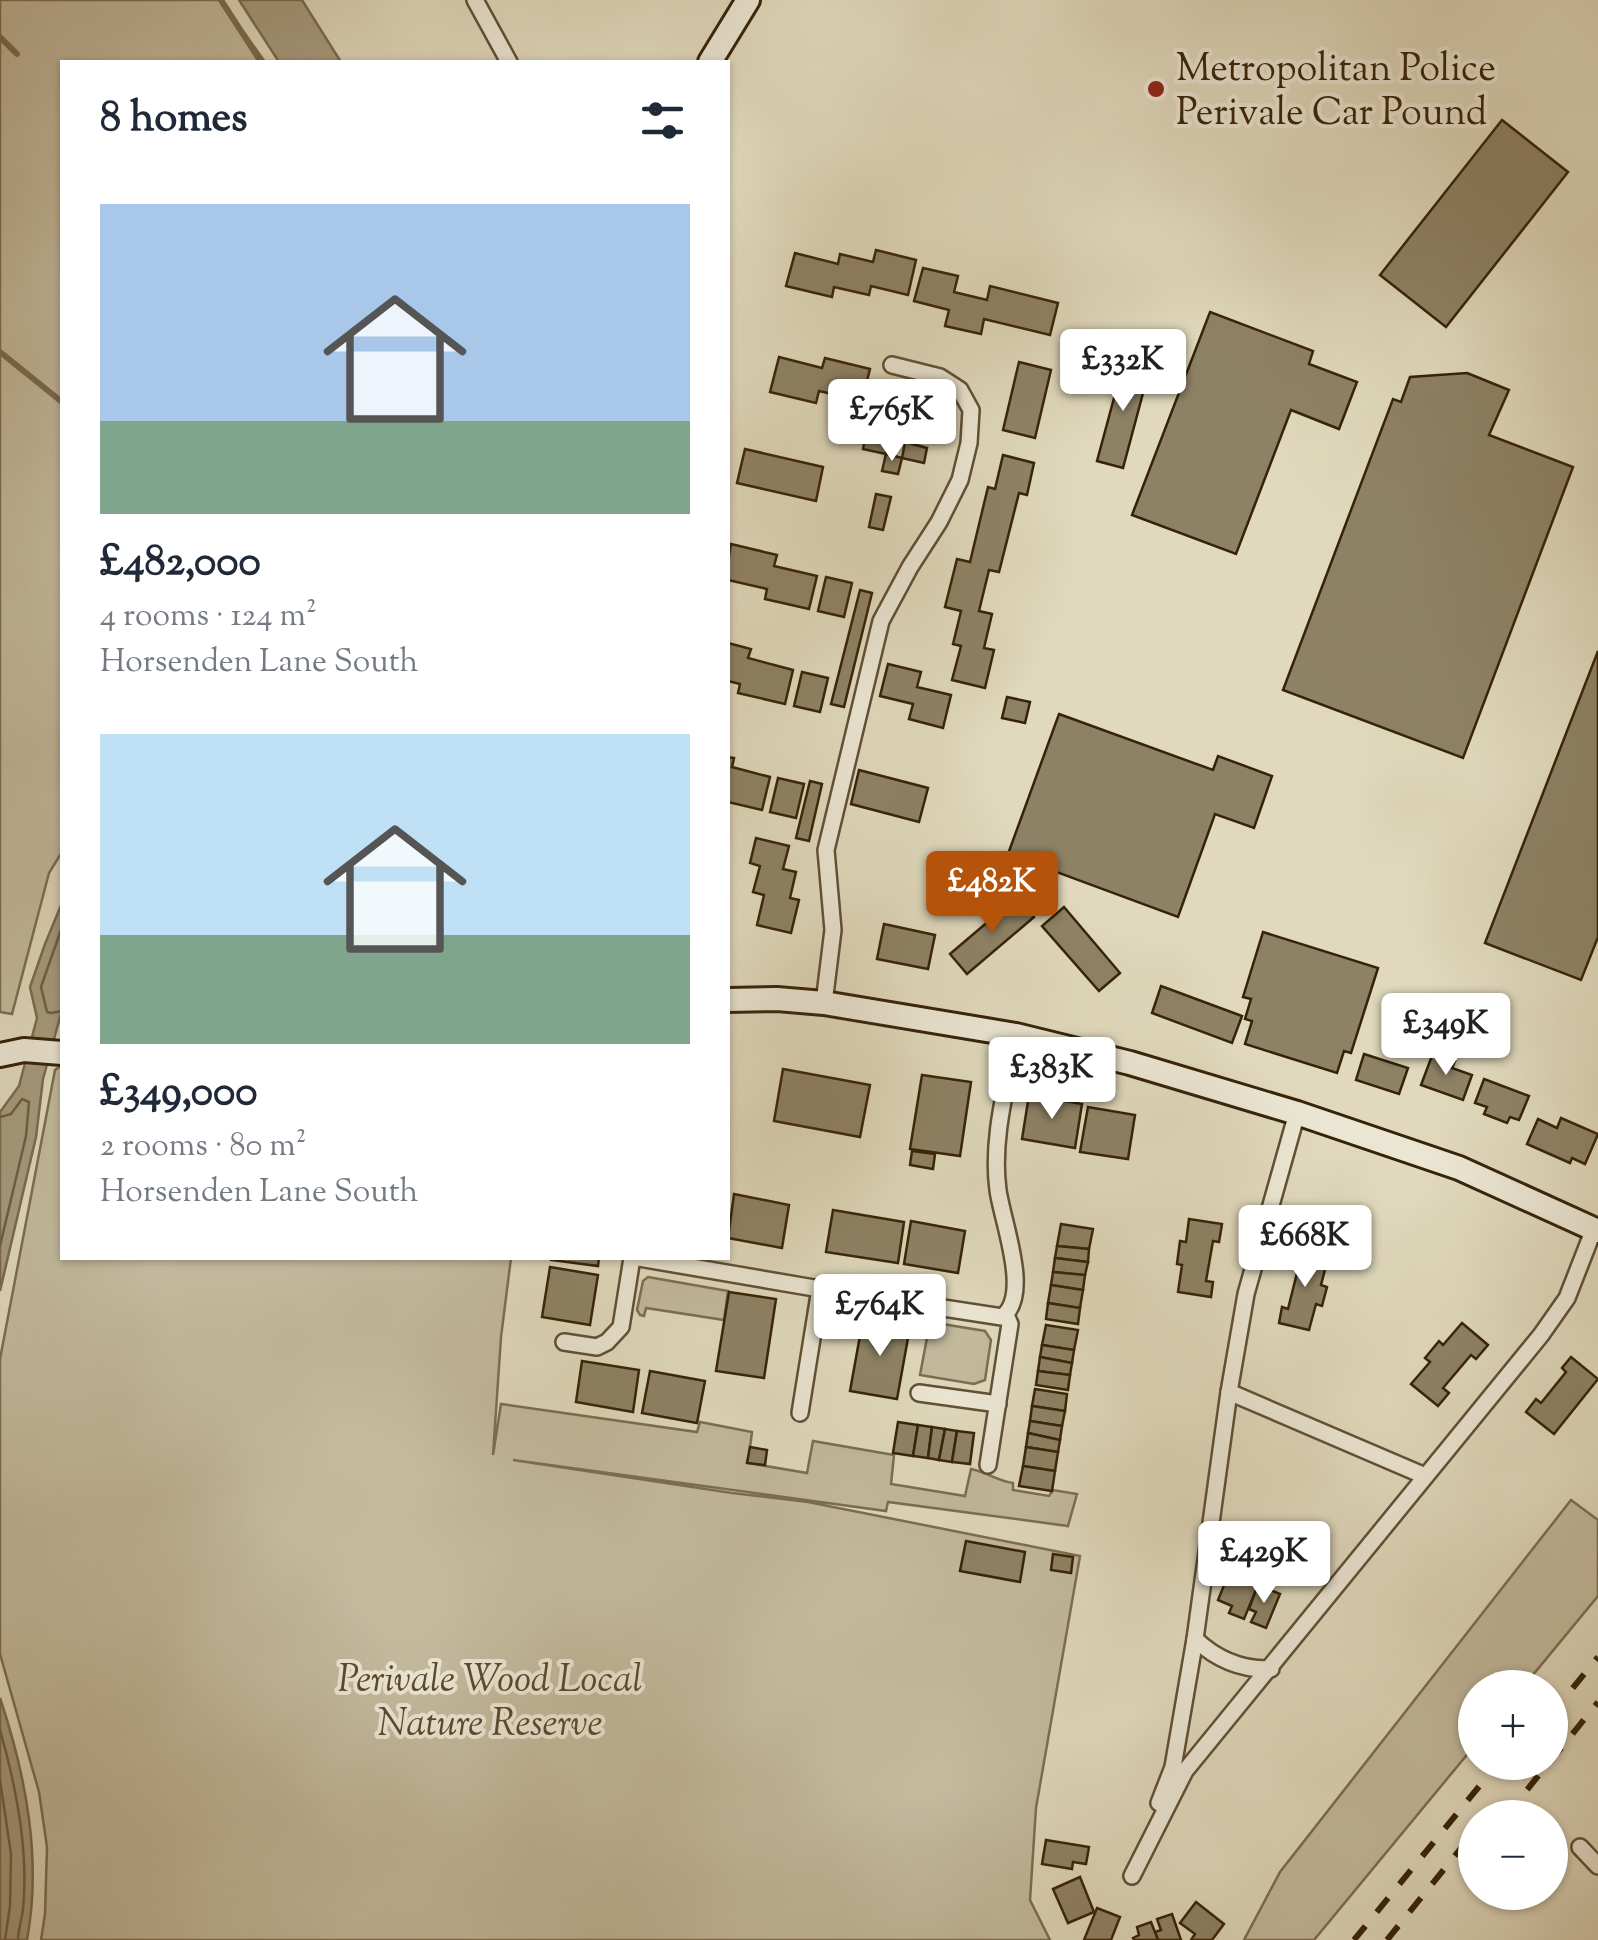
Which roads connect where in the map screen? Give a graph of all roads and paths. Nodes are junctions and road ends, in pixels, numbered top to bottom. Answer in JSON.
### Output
{"nodes":[{"id":1,"x":475,"y":0,"type":"edge"},
{"id":2,"x":748,"y":0,"type":"edge"},
{"id":3,"x":508,"y":60,"type":"edge"},
{"id":4,"x":711,"y":60,"type":"edge"},
{"id":5,"x":892,"y":365,"type":"dead end"},
{"id":6,"x":730,"y":1000,"type":"edge"},
{"id":7,"x":824,"y":1003,"type":"junction"},
{"id":8,"x":1016,"y":1035,"type":"junction"},
{"id":9,"x":60,"y":1053,"type":"edge"},
{"id":10,"x":0,"y":1055,"type":"edge"},
{"id":11,"x":1298,"y":1112,"type":"junction"},
{"id":12,"x":1596,"y":1230,"type":"edge"},
{"id":13,"x":636,"y":1260,"type":"edge"},
{"id":14,"x":648,"y":1260,"type":"edge"},
{"id":15,"x":820,"y":1289,"type":"junction"},
{"id":16,"x":1006,"y":1315,"type":"junction"},
{"id":17,"x":564,"y":1342,"type":"dead end"},
{"id":18,"x":919,"y":1392,"type":"dead end"},
{"id":19,"x":1229,"y":1392,"type":"junction"},
{"id":20,"x":998,"y":1404,"type":"junction"},
{"id":21,"x":800,"y":1413,"type":"dead end"},
{"id":22,"x":988,"y":1465,"type":"dead end"},
{"id":23,"x":1425,"y":1476,"type":"junction"},
{"id":24,"x":1195,"y":1639,"type":"junction"},
{"id":25,"x":1271,"y":1669,"type":"junction"},
{"id":26,"x":1580,"y":1848,"type":"dead end"},
{"id":27,"x":1598,"y":1866,"type":"edge"}],
"edges":[{"from":1,"to":3,"type":"street"},
{"from":2,"to":4,"type":"street"},
{"from":5,"to":7,"type":"street"},
{"from":6,"to":7,"type":"street"},
{"from":7,"to":8,"type":"street"},
{"from":8,"to":11,"type":"street"},
{"from":8,"to":16,"type":"street"},
{"from":9,"to":10,"type":"street"},
{"from":11,"to":12,"type":"street"},
{"from":11,"to":19,"type":"street"},
{"from":12,"to":23,"type":"street"},
{"from":13,"to":17,"type":"street"},
{"from":14,"to":15,"type":"street"},
{"from":15,"to":16,"type":"street"},
{"from":15,"to":21,"type":"street"},
{"from":16,"to":20,"type":"street"},
{"from":18,"to":20,"type":"street"},
{"from":19,"to":23,"type":"street"},
{"from":19,"to":24,"type":"street"},
{"from":20,"to":22,"type":"street"},
{"from":23,"to":25,"type":"street"},
{"from":24,"to":25,"type":"street"},
{"from":24,"to":25,"type":"street"},
{"from":26,"to":27,"type":"street"}]}
